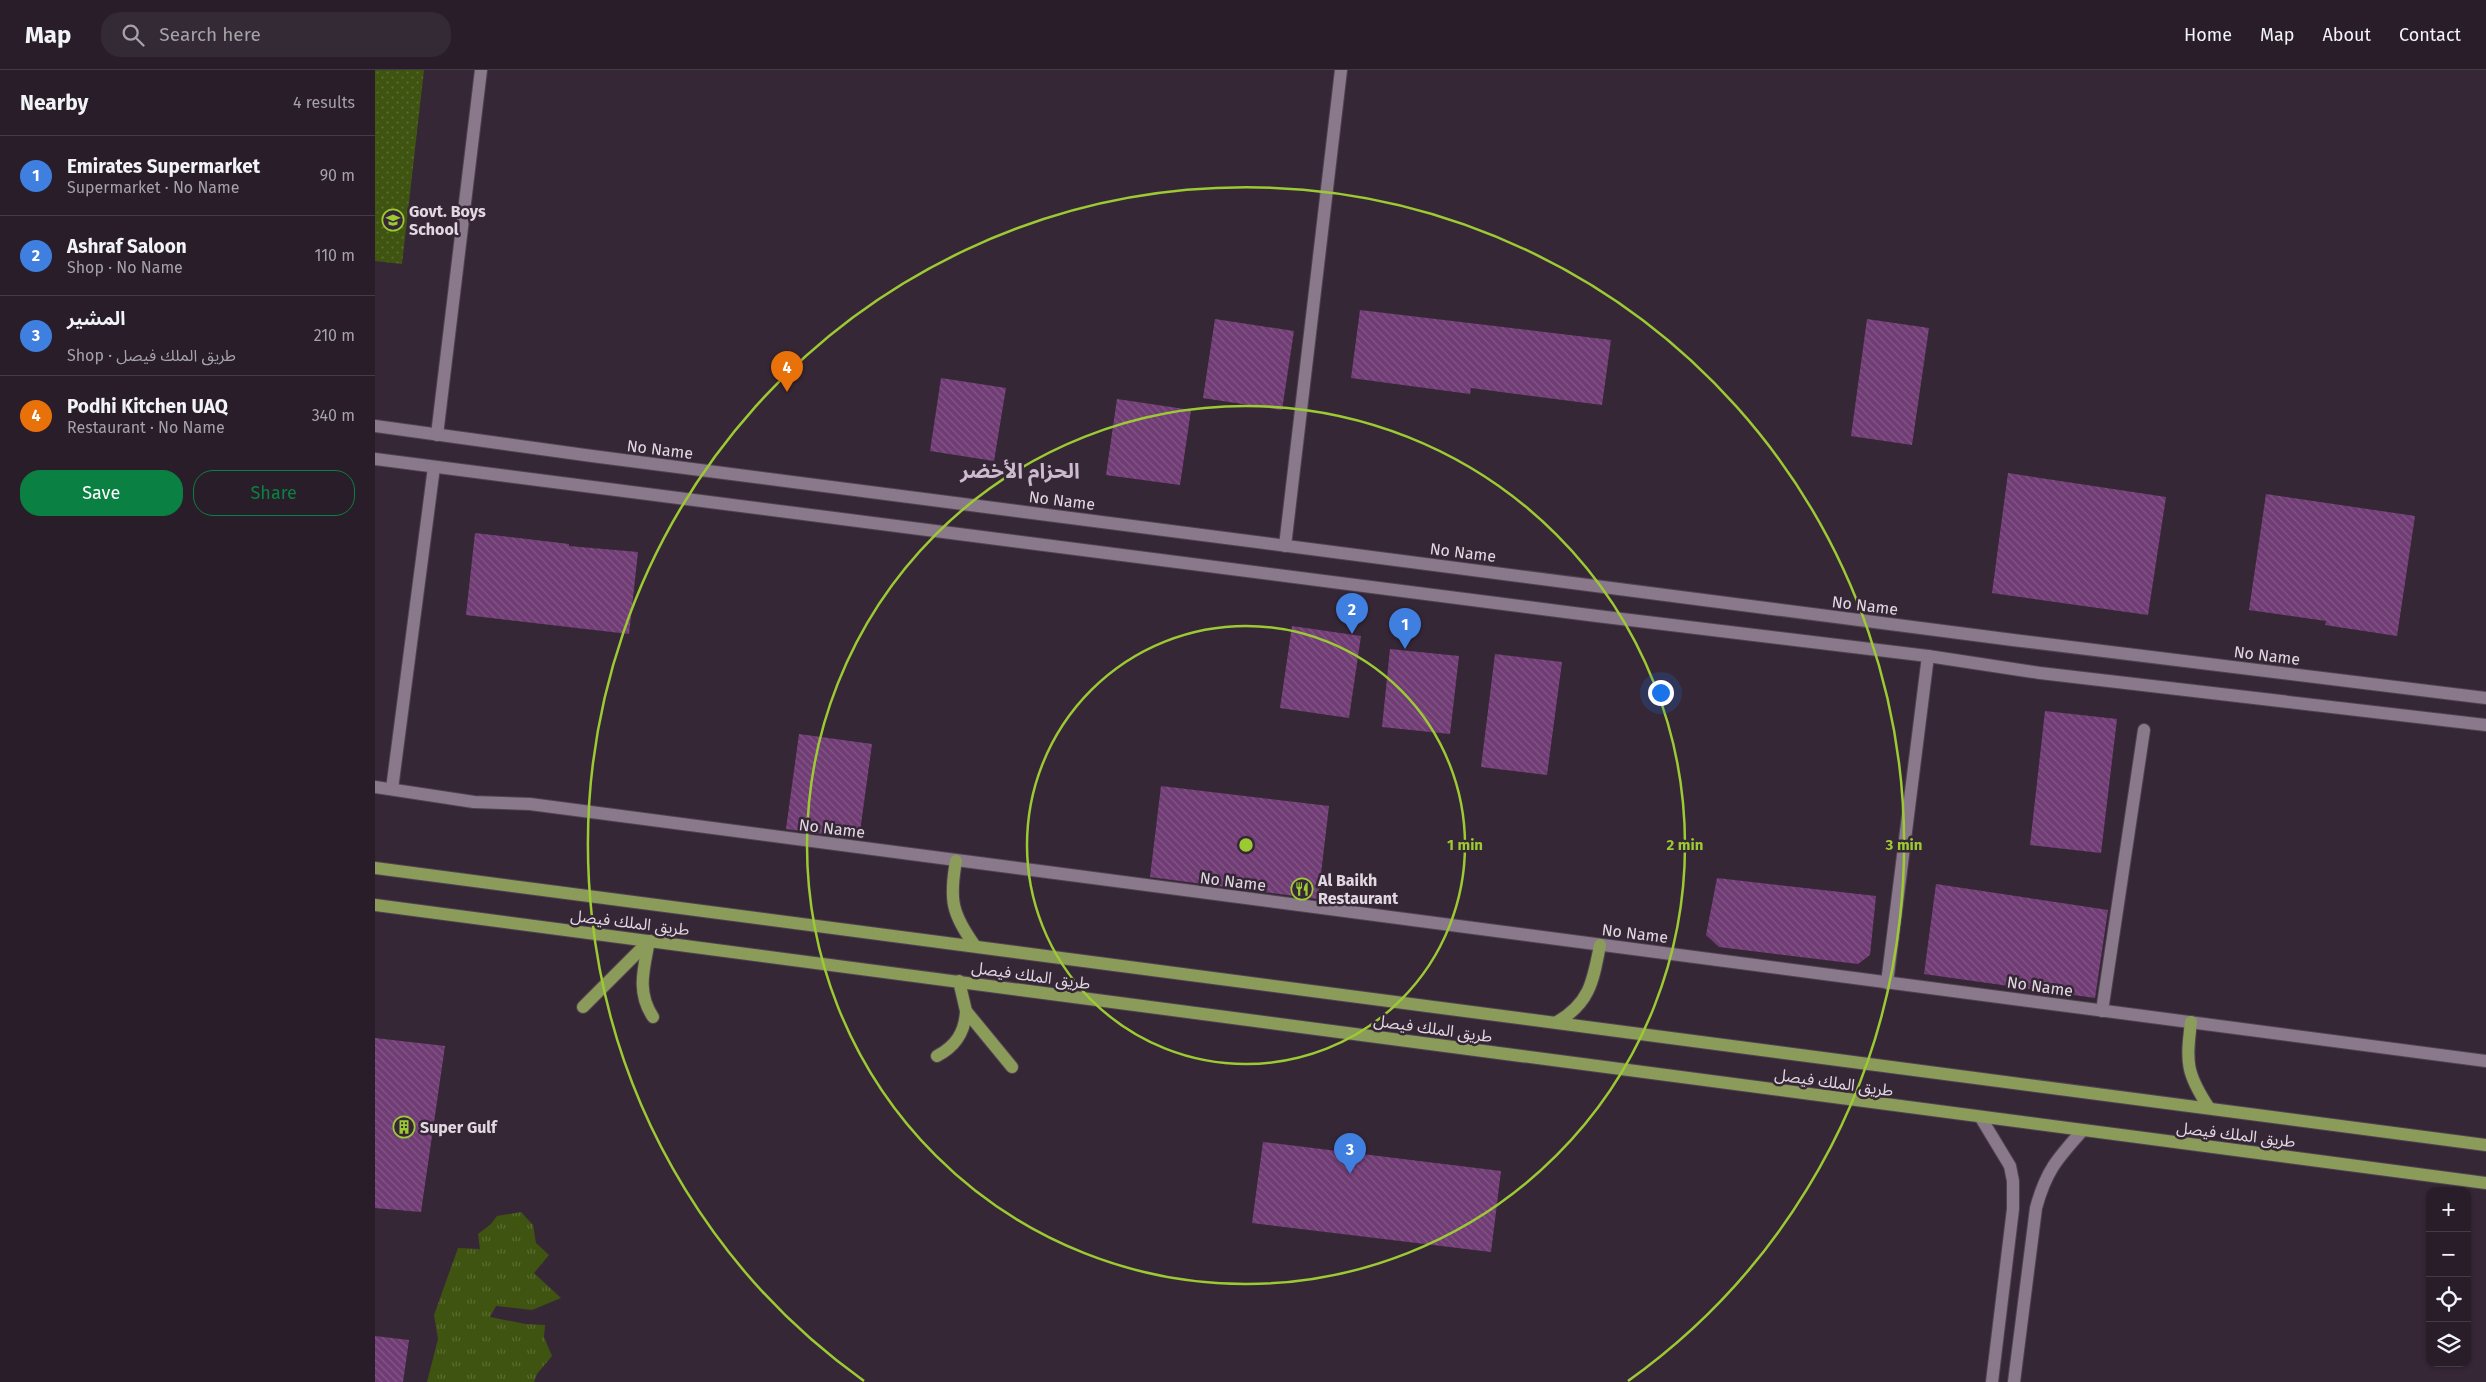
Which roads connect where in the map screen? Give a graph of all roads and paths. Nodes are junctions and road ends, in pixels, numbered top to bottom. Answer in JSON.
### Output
{"nodes":[{"id":1,"x":481,"y":70,"type":"edge"},
{"id":2,"x":1341,"y":70,"type":"edge"},
{"id":3,"x":375,"y":426,"type":"edge"},
{"id":4,"x":437,"y":435,"type":"junction"},
{"id":5,"x":375,"y":459,"type":"edge"},
{"id":6,"x":434,"y":467,"type":"junction"},
{"id":7,"x":1285,"y":546,"type":"junction"},
{"id":8,"x":1928,"y":656,"type":"junction"},
{"id":9,"x":2486,"y":698,"type":"edge"},
{"id":10,"x":2486,"y":725,"type":"edge"},
{"id":11,"x":2144,"y":730,"type":"dead end"},
{"id":12,"x":375,"y":787,"type":"edge"},
{"id":13,"x":392,"y":789,"type":"junction"},
{"id":14,"x":956,"y":861,"type":"junction"},
{"id":15,"x":375,"y":868,"type":"edge"},
{"id":16,"x":375,"y":905,"type":"edge"},
{"id":17,"x":649,"y":941,"type":"junction"},
{"id":18,"x":1600,"y":945,"type":"junction"},
{"id":19,"x":975,"y":946,"type":"junction"},
{"id":20,"x":959,"y":981,"type":"junction"},
{"id":21,"x":1887,"y":983,"type":"junction"},
{"id":22,"x":583,"y":1007,"type":"dead end"},
{"id":23,"x":966,"y":1011,"type":"junction"},
{"id":24,"x":2102,"y":1011,"type":"junction"},
{"id":25,"x":653,"y":1017,"type":"dead end"},
{"id":26,"x":1557,"y":1022,"type":"junction"},
{"id":27,"x":2191,"y":1022,"type":"junction"},
{"id":28,"x":937,"y":1056,"type":"dead end"},
{"id":29,"x":2486,"y":1061,"type":"edge"},
{"id":30,"x":1012,"y":1067,"type":"dead end"},
{"id":31,"x":2209,"y":1108,"type":"junction"},
{"id":32,"x":1981,"y":1118,"type":"junction"},
{"id":33,"x":2082,"y":1131,"type":"junction"},
{"id":34,"x":2486,"y":1145,"type":"edge"},
{"id":35,"x":2486,"y":1183,"type":"edge"},
{"id":36,"x":1994,"y":1363,"type":"junction"},
{"id":37,"x":2016,"y":1365,"type":"junction"},
{"id":38,"x":1992,"y":1382,"type":"edge"},
{"id":39,"x":2014,"y":1382,"type":"edge"}],
"edges":[{"from":1,"to":4,"type":"street"},
{"from":2,"to":7,"type":"street"},
{"from":3,"to":4,"type":"street","name":"No Name"},
{"from":4,"to":7,"type":"street","name":"No Name"},
{"from":5,"to":6,"type":"street"},
{"from":6,"to":8,"type":"street"},
{"from":6,"to":13,"type":"street"},
{"from":7,"to":9,"type":"street","name":"No Name"},
{"from":8,"to":10,"type":"street"},
{"from":8,"to":21,"type":"street"},
{"from":11,"to":24,"type":"street"},
{"from":12,"to":13,"type":"street","name":"No Name"},
{"from":13,"to":14,"type":"street","name":"No Name"},
{"from":14,"to":18,"type":"street","name":"No Name"},
{"from":14,"to":19,"type":"main road"},
{"from":15,"to":19,"type":"main road","name":"طريق الملك فيصل"},
{"from":16,"to":17,"type":"main road","name":"طريق الملك فيصل"},
{"from":17,"to":20,"type":"main road","name":"طريق الملك فيصل"},
{"from":17,"to":22,"type":"main road"},
{"from":17,"to":25,"type":"main road"},
{"from":18,"to":21,"type":"street","name":"No Name"},
{"from":18,"to":26,"type":"main road"},
{"from":19,"to":26,"type":"main road","name":"طريق الملك فيصل"},
{"from":20,"to":23,"type":"main road"},
{"from":20,"to":32,"type":"main road","name":"طريق الملك فيصل"},
{"from":21,"to":24,"type":"street","name":"No Name"},
{"from":23,"to":28,"type":"main road"},
{"from":23,"to":30,"type":"main road"},
{"from":24,"to":27,"type":"street","name":"No Name"},
{"from":26,"to":31,"type":"main road","name":"طريق الملك فيصل"},
{"from":27,"to":29,"type":"street","name":"No Name"},
{"from":27,"to":31,"type":"main road"},
{"from":31,"to":34,"type":"main road","name":"طريق الملك فيصل"},
{"from":32,"to":33,"type":"main road","name":"طريق الملك فيصل"},
{"from":32,"to":36,"type":"street"},
{"from":33,"to":35,"type":"main road","name":"طريق الملك فيصل"},
{"from":33,"to":37,"type":"street"},
{"from":36,"to":37,"type":"street"},
{"from":36,"to":38,"type":"street"},
{"from":37,"to":39,"type":"street"}]}
